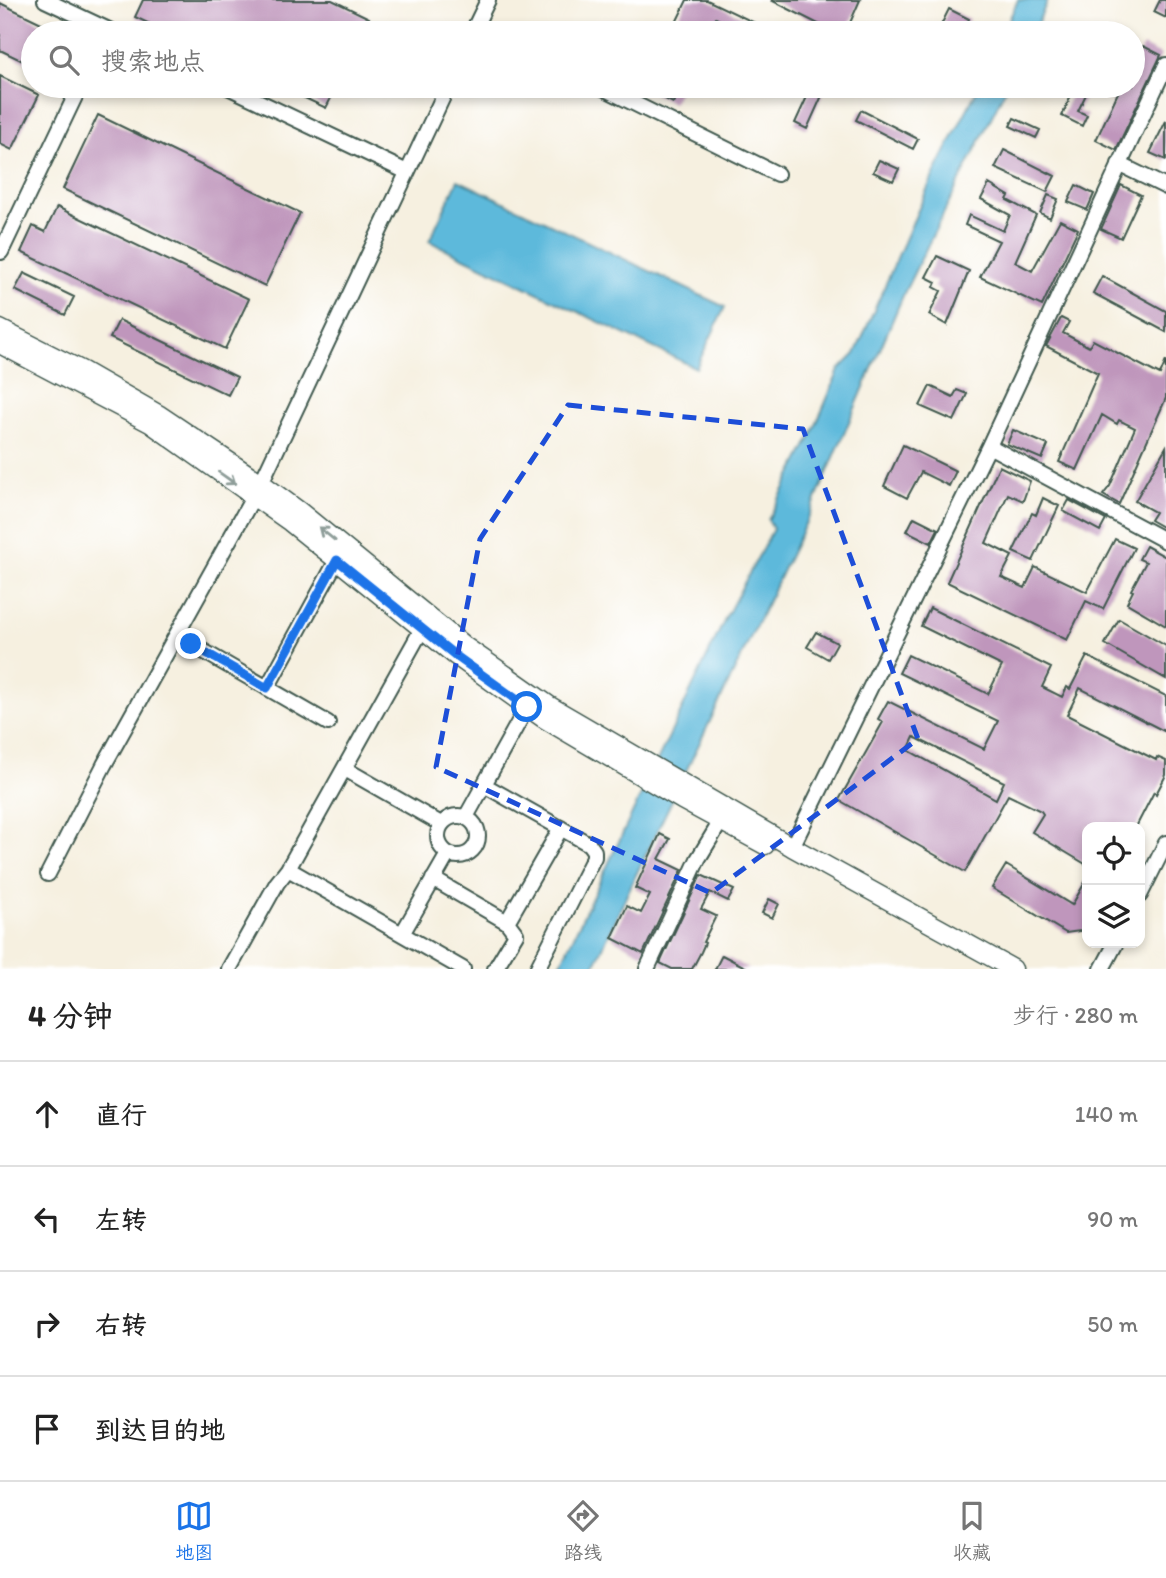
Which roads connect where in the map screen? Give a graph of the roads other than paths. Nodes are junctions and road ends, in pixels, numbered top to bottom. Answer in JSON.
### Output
{"nodes":[{"id":1,"x":45,"y":0,"type":"edge"},
{"id":2,"x":488,"y":0,"type":"edge"},
{"id":3,"x":87,"y":21,"type":"edge"},
{"id":4,"x":478,"y":21,"type":"edge"},
{"id":5,"x":1166,"y":65,"type":"edge"},
{"id":6,"x":74,"y":98,"type":"edge"},
{"id":7,"x":251,"y":98,"type":"edge"},
{"id":8,"x":441,"y":98,"type":"edge"},
{"id":9,"x":623,"y":98,"type":"edge"},
{"id":10,"x":1119,"y":164,"type":"junction"},
{"id":11,"x":407,"y":172,"type":"junction"},
{"id":12,"x":777,"y":174,"type":"dead end"},
{"id":13,"x":1166,"y":187,"type":"edge"},
{"id":14,"x":1,"y":252,"type":"edge"},
{"id":15,"x":0,"y":329,"type":"edge"},
{"id":16,"x":0,"y":344,"type":"edge"},
{"id":17,"x":989,"y":446,"type":"junction"},
{"id":18,"x":257,"y":489,"type":"junction"},
{"id":19,"x":1166,"y":541,"type":"edge"},
{"id":20,"x":337,"y":560,"type":"junction"},
{"id":21,"x":422,"y":629,"type":"junction"},
{"id":22,"x":191,"y":644,"type":"dead end"},
{"id":23,"x":267,"y":688,"type":"junction"},
{"id":24,"x":531,"y":702,"type":"junction"},
{"id":25,"x":328,"y":723,"type":"dead end"},
{"id":26,"x":345,"y":769,"type":"junction"},
{"id":27,"x":484,"y":785,"type":"junction"},
{"id":28,"x":686,"y":794,"type":"junction"},
{"id":29,"x":466,"y":817,"type":"junction"},
{"id":30,"x":722,"y":821,"type":"junction"},
{"id":31,"x":441,"y":824,"type":"junction"},
{"id":32,"x":561,"y":828,"type":"junction"},
{"id":33,"x":1166,"y":843,"type":"edge"},
{"id":34,"x":792,"y":847,"type":"junction"},
{"id":35,"x":448,"y":853,"type":"junction"},
{"id":36,"x":288,"y":869,"type":"junction"},
{"id":37,"x":48,"y":874,"type":"dead end"},
{"id":38,"x":433,"y":879,"type":"junction"},
{"id":39,"x":1145,"y":885,"type":"edge"},
{"id":40,"x":508,"y":922,"type":"junction"},
{"id":41,"x":402,"y":933,"type":"junction"},
{"id":42,"x":1113,"y":948,"type":"edge"},
{"id":43,"x":438,"y":963,"type":"edge"},
{"id":44,"x":229,"y":969,"type":"edge"},
{"id":45,"x":463,"y":969,"type":"edge"},
{"id":46,"x":495,"y":969,"type":"edge"},
{"id":47,"x":537,"y":969,"type":"edge"},
{"id":48,"x":648,"y":969,"type":"edge"},
{"id":49,"x":987,"y":969,"type":"edge"},
{"id":50,"x":1013,"y":969,"type":"edge"},
{"id":51,"x":1102,"y":969,"type":"edge"}],
"edges":[{"from":1,"to":3,"type":"street"},
{"from":2,"to":4,"type":"street"},
{"from":5,"to":10,"type":"street"},
{"from":6,"to":14,"type":"street"},
{"from":7,"to":11,"type":"street"},
{"from":8,"to":11,"type":"street"},
{"from":9,"to":12,"type":"street"},
{"from":10,"to":13,"type":"street"},
{"from":10,"to":17,"type":"street"},
{"from":11,"to":18,"type":"street"},
{"from":15,"to":18,"type":"main road"},
{"from":16,"to":18,"type":"main road","one_way":true},
{"from":17,"to":19,"type":"street"},
{"from":17,"to":34,"type":"street"},
{"from":18,"to":20,"type":"main road"},
{"from":24,"to":18,"type":"main road","one_way":true},
{"from":18,"to":37,"type":"street"},
{"from":20,"to":21,"type":"main road"},
{"from":20,"to":23,"type":"street"},
{"from":21,"to":24,"type":"main road"},
{"from":21,"to":26,"type":"street"},
{"from":22,"to":23,"type":"street"},
{"from":23,"to":25,"type":"street"},
{"from":24,"to":27,"type":"street"},
{"from":24,"to":28,"type":"main road"},
{"from":26,"to":31,"type":"street"},
{"from":26,"to":36,"type":"street"},
{"from":27,"to":29,"type":"street"},
{"from":27,"to":32,"type":"street"},
{"from":28,"to":30,"type":"main road"},
{"from":28,"to":34,"type":"main road"},
{"from":29,"to":31,"type":"street"},
{"from":29,"to":35,"type":"street"},
{"from":30,"to":48,"type":"street"},
{"from":30,"to":49,"type":"main road"},
{"from":31,"to":35,"type":"street"},
{"from":32,"to":40,"type":"street"},
{"from":32,"to":47,"type":"street"},
{"from":33,"to":39,"type":"street"},
{"from":34,"to":50,"type":"main road"},
{"from":35,"to":38,"type":"street"},
{"from":36,"to":41,"type":"street"},
{"from":36,"to":44,"type":"street"},
{"from":38,"to":40,"type":"street"},
{"from":38,"to":41,"type":"street"},
{"from":40,"to":46,"type":"street"},
{"from":41,"to":43,"type":"street"},
{"from":42,"to":51,"type":"street"},
{"from":43,"to":45,"type":"street"}]}
